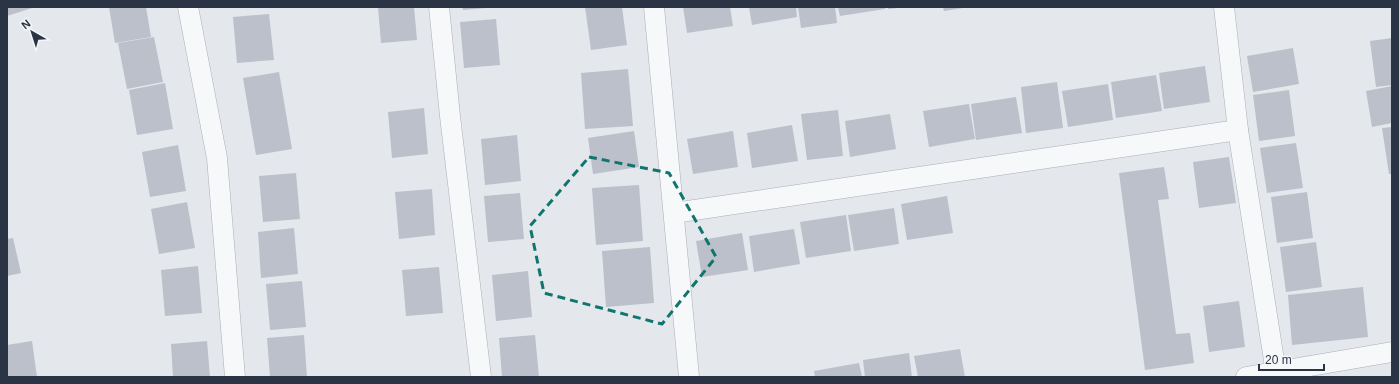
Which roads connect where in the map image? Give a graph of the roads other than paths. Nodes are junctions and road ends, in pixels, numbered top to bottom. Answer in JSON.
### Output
{"nodes":[{"id":1,"x":188,"y":7,"type":"edge"},
{"id":2,"x":439,"y":7,"type":"edge"},
{"id":3,"x":654,"y":7,"type":"edge"},
{"id":4,"x":1224,"y":7,"type":"edge"},
{"id":5,"x":1238,"y":130,"type":"junction"},
{"id":6,"x":674,"y":213,"type":"junction"},
{"id":7,"x":1392,"y":352,"type":"edge"},
{"id":8,"x":1276,"y":373,"type":"junction"},
{"id":9,"x":235,"y":377,"type":"edge"},
{"id":10,"x":481,"y":377,"type":"edge"},
{"id":11,"x":689,"y":377,"type":"edge"},
{"id":12,"x":1246,"y":377,"type":"edge"}],
"edges":[{"from":1,"to":9,"type":"street"},
{"from":2,"to":10,"type":"street"},
{"from":3,"to":6,"type":"street"},
{"from":4,"to":5,"type":"street"},
{"from":5,"to":6,"type":"street"},
{"from":5,"to":8,"type":"street"},
{"from":6,"to":11,"type":"street"},
{"from":7,"to":8,"type":"street"},
{"from":8,"to":12,"type":"street"}]}
